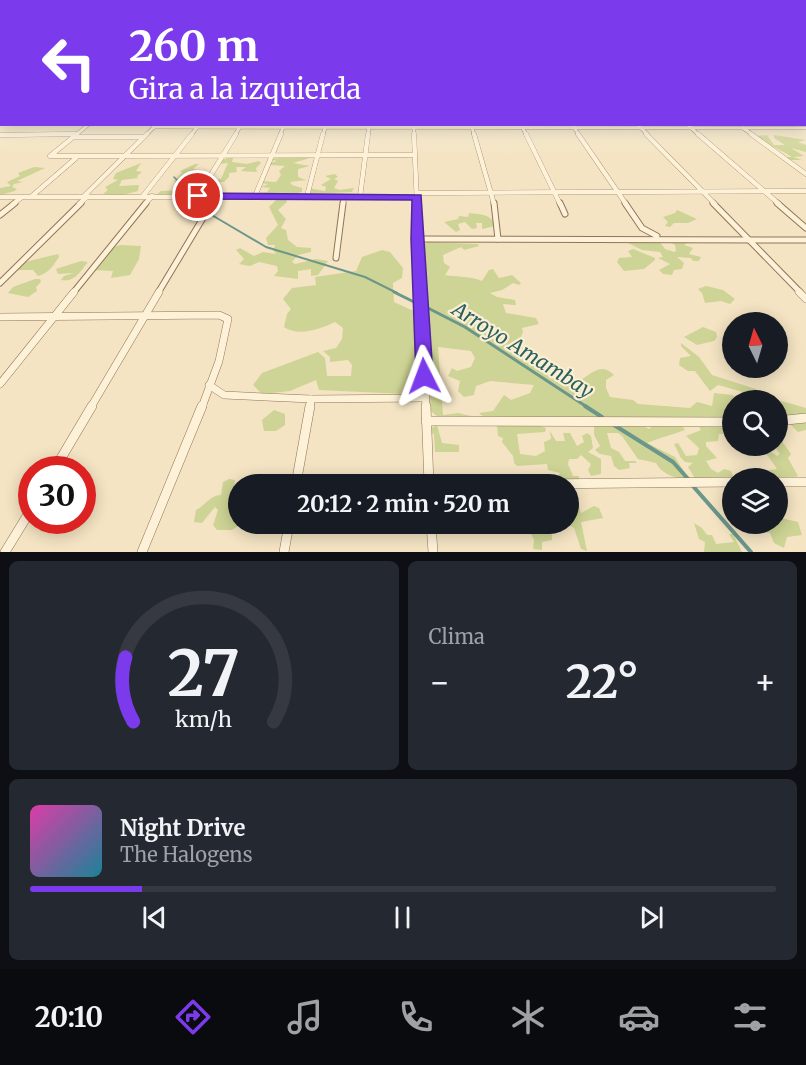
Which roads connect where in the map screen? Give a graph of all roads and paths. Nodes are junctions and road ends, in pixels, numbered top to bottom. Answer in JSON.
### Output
{"nodes":[{"id":1,"x":86,"y":126,"type":"edge"},
{"id":2,"x":155,"y":126,"type":"edge"},
{"id":3,"x":198,"y":126,"type":"edge"},
{"id":4,"x":241,"y":126,"type":"edge"},
{"id":5,"x":283,"y":126,"type":"edge"},
{"id":6,"x":326,"y":126,"type":"edge"},
{"id":7,"x":369,"y":126,"type":"edge"},
{"id":8,"x":414,"y":126,"type":"edge"},
{"id":9,"x":443,"y":126,"type":"edge"},
{"id":10,"x":522,"y":126,"type":"junction"},
{"id":11,"x":573,"y":126,"type":"junction"},
{"id":12,"x":639,"y":126,"type":"junction"},
{"id":13,"x":688,"y":126,"type":"edge"},
{"id":14,"x":740,"y":126,"type":"edge"},
{"id":15,"x":472,"y":127,"type":"junction"},
{"id":16,"x":743,"y":128,"type":"junction"},
{"id":17,"x":806,"y":128,"type":"edge"},
{"id":18,"x":0,"y":135,"type":"edge"},
{"id":19,"x":75,"y":135,"type":"junction"},
{"id":20,"x":143,"y":136,"type":"junction"},
{"id":21,"x":366,"y":155,"type":"junction"},
{"id":22,"x":414,"y":155,"type":"junction"},
{"id":23,"x":174,"y":156,"type":"junction"},
{"id":24,"x":222,"y":156,"type":"junction"},
{"id":25,"x":271,"y":156,"type":"junction"},
{"id":26,"x":318,"y":156,"type":"junction"},
{"id":27,"x":77,"y":157,"type":"junction"},
{"id":28,"x":122,"y":157,"type":"junction"},
{"id":29,"x":806,"y":174,"type":"edge"},
{"id":30,"x":489,"y":191,"type":"junction"},
{"id":31,"x":765,"y":191,"type":"junction"},
{"id":32,"x":806,"y":191,"type":"edge"},
{"id":33,"x":554,"y":192,"type":"junction"},
{"id":34,"x":617,"y":192,"type":"junction"},
{"id":35,"x":705,"y":192,"type":"junction"},
{"id":36,"x":418,"y":195,"type":"junction"},
{"id":37,"x":23,"y":196,"type":"junction"},
{"id":38,"x":32,"y":196,"type":"junction"},
{"id":39,"x":86,"y":196,"type":"junction"},
{"id":40,"x":143,"y":196,"type":"junction"},
{"id":41,"x":152,"y":196,"type":"junction"},
{"id":42,"x":198,"y":196,"type":"junction"},
{"id":43,"x":216,"y":196,"type":"junction"},
{"id":44,"x":255,"y":196,"type":"junction"},
{"id":45,"x":307,"y":196,"type":"junction"},
{"id":46,"x":0,"y":197,"type":"edge"},
{"id":47,"x":344,"y":197,"type":"junction"},
{"id":48,"x":360,"y":197,"type":"junction"},
{"id":49,"x":565,"y":214,"type":"dead end"},
{"id":50,"x":0,"y":215,"type":"edge"},
{"id":51,"x":806,"y":228,"type":"edge"},
{"id":52,"x":661,"y":238,"type":"junction"},
{"id":53,"x":417,"y":239,"type":"junction"},
{"id":54,"x":498,"y":239,"type":"junction"},
{"id":55,"x":749,"y":240,"type":"junction"},
{"id":56,"x":806,"y":240,"type":"edge"},
{"id":57,"x":336,"y":258,"type":"dead end"},
{"id":58,"x":0,"y":283,"type":"edge"},
{"id":59,"x":806,"y":298,"type":"edge"},
{"id":60,"x":55,"y":315,"type":"junction"},
{"id":61,"x":146,"y":315,"type":"junction"},
{"id":62,"x":0,"y":317,"type":"edge"},
{"id":63,"x":0,"y":384,"type":"edge"},
{"id":64,"x":209,"y":385,"type":"junction"},
{"id":65,"x":425,"y":398,"type":"junction"},
{"id":66,"x":311,"y":399,"type":"junction"},
{"id":67,"x":805,"y":420,"type":"edge"},
{"id":68,"x":426,"y":421,"type":"junction"},
{"id":69,"x":788,"y":421,"type":"edge"},
{"id":70,"x":722,"y":422,"type":"edge"},
{"id":71,"x":62,"y":456,"type":"edge"},
{"id":72,"x":298,"y":474,"type":"edge"},
{"id":73,"x":429,"y":474,"type":"edge"},
{"id":74,"x":722,"y":482,"type":"edge"},
{"id":75,"x":788,"y":482,"type":"edge"},
{"id":76,"x":806,"y":482,"type":"edge"},
{"id":77,"x":579,"y":483,"type":"edge"},
{"id":78,"x":18,"y":531,"type":"edge"},
{"id":79,"x":287,"y":534,"type":"edge"},
{"id":80,"x":432,"y":534,"type":"edge"},
{"id":81,"x":5,"y":552,"type":"edge"},
{"id":82,"x":142,"y":552,"type":"edge"},
{"id":83,"x":284,"y":552,"type":"edge"},
{"id":84,"x":433,"y":552,"type":"edge"}],
"edges":[{"from":1,"to":19,"type":"street"},
{"from":2,"to":3,"type":"street"},
{"from":2,"to":20,"type":"street"},
{"from":3,"to":4,"type":"street"},
{"from":3,"to":23,"type":"street"},
{"from":4,"to":5,"type":"street"},
{"from":4,"to":24,"type":"street"},
{"from":5,"to":6,"type":"street"},
{"from":5,"to":25,"type":"street"},
{"from":6,"to":7,"type":"street"},
{"from":6,"to":26,"type":"street"},
{"from":7,"to":21,"type":"street"},
{"from":8,"to":22,"type":"street"},
{"from":9,"to":15,"type":"street"},
{"from":10,"to":11,"type":"street"},
{"from":10,"to":15,"type":"street"},
{"from":10,"to":33,"type":"street"},
{"from":11,"to":12,"type":"street"},
{"from":11,"to":34,"type":"street"},
{"from":12,"to":13,"type":"street"},
{"from":12,"to":35,"type":"street"},
{"from":13,"to":16,"type":"street"},
{"from":13,"to":31,"type":"street"},
{"from":14,"to":16,"type":"street"},
{"from":15,"to":30,"type":"street"},
{"from":16,"to":17,"type":"street"},
{"from":16,"to":29,"type":"street"},
{"from":18,"to":19,"type":"street"},
{"from":19,"to":20,"type":"street"},
{"from":19,"to":27,"type":"street"},
{"from":20,"to":28,"type":"street"},
{"from":21,"to":22,"type":"street"},
{"from":21,"to":26,"type":"street"},
{"from":21,"to":48,"type":"street"},
{"from":22,"to":36,"type":"street"},
{"from":23,"to":24,"type":"street"},
{"from":23,"to":28,"type":"street"},
{"from":23,"to":40,"type":"street"},
{"from":24,"to":25,"type":"street"},
{"from":24,"to":42,"type":"street"},
{"from":25,"to":26,"type":"street"},
{"from":25,"to":44,"type":"street"},
{"from":26,"to":45,"type":"street"},
{"from":27,"to":28,"type":"street"},
{"from":27,"to":38,"type":"street"},
{"from":28,"to":39,"type":"street"},
{"from":30,"to":33,"type":"street"},
{"from":30,"to":36,"type":"street"},
{"from":30,"to":54,"type":"street"},
{"from":31,"to":32,"type":"street"},
{"from":31,"to":35,"type":"street"},
{"from":31,"to":51,"type":"street"},
{"from":33,"to":34,"type":"street"},
{"from":33,"to":49,"type":"street"},
{"from":34,"to":35,"type":"street"},
{"from":34,"to":52,"type":"street"},
{"from":35,"to":55,"type":"street"},
{"from":36,"to":48,"type":"street"},
{"from":36,"to":53,"type":"street"},
{"from":37,"to":38,"type":"street"},
{"from":37,"to":46,"type":"street"},
{"from":37,"to":50,"type":"street"},
{"from":38,"to":39,"type":"street"},
{"from":39,"to":40,"type":"street"},
{"from":39,"to":58,"type":"street"},
{"from":40,"to":41,"type":"street"},
{"from":41,"to":42,"type":"street"},
{"from":41,"to":60,"type":"street"},
{"from":42,"to":43,"type":"street"},
{"from":43,"to":44,"type":"street"},
{"from":43,"to":61,"type":"street"},
{"from":44,"to":45,"type":"street"},
{"from":45,"to":47,"type":"street"},
{"from":47,"to":48,"type":"street"},
{"from":47,"to":57,"type":"street"},
{"from":52,"to":54,"type":"street"},
{"from":52,"to":55,"type":"street"},
{"from":53,"to":54,"type":"street"},
{"from":53,"to":65,"type":"street"},
{"from":55,"to":56,"type":"street"},
{"from":55,"to":59,"type":"street"},
{"from":60,"to":61,"type":"street"},
{"from":60,"to":62,"type":"street"},
{"from":60,"to":63,"type":"street"},
{"from":61,"to":64,"type":"street"},
{"from":61,"to":71,"type":"street"},
{"from":64,"to":66,"type":"street"},
{"from":64,"to":82,"type":"street"},
{"from":65,"to":66,"type":"street"},
{"from":65,"to":68,"type":"street"},
{"from":66,"to":72,"type":"street"},
{"from":67,"to":69,"type":"street"},
{"from":68,"to":70,"type":"street"},
{"from":68,"to":73,"type":"street"},
{"from":74,"to":77,"type":"street"},
{"from":75,"to":76,"type":"street"},
{"from":78,"to":81,"type":"street"},
{"from":79,"to":83,"type":"street"},
{"from":80,"to":84,"type":"street"}]}
